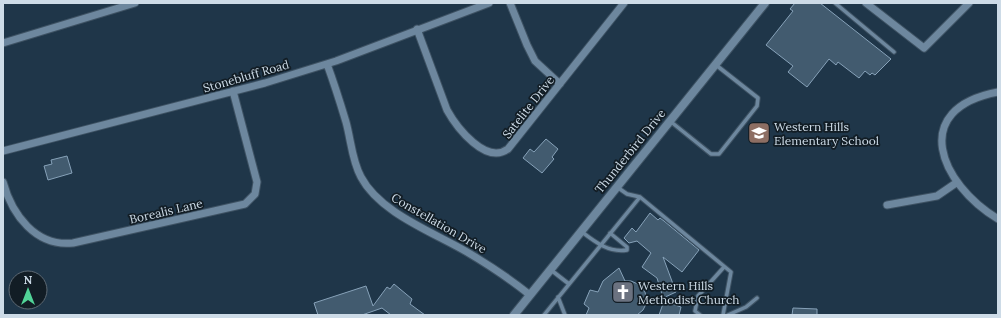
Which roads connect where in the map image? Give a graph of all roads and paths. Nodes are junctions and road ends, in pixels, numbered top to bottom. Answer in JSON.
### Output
{"nodes":[{"id":1,"x":135,"y":3,"type":"edge"},
{"id":2,"x":488,"y":3,"type":"edge"},
{"id":3,"x":510,"y":3,"type":"edge"},
{"id":4,"x":624,"y":3,"type":"edge"},
{"id":5,"x":765,"y":3,"type":"edge"},
{"id":6,"x":835,"y":3,"type":"edge"},
{"id":7,"x":866,"y":3,"type":"edge"},
{"id":8,"x":969,"y":3,"type":"edge"},
{"id":9,"x":113,"y":6,"type":"edge"},
{"id":10,"x":417,"y":29,"type":"junction"},
{"id":11,"x":3,"y":43,"type":"edge"},
{"id":12,"x":894,"y":52,"type":"dead end"},
{"id":13,"x":327,"y":64,"type":"junction"},
{"id":14,"x":716,"y":65,"type":"junction"},
{"id":15,"x":560,"y":84,"type":"junction"},
{"id":16,"x":233,"y":91,"type":"junction"},
{"id":17,"x":998,"y":92,"type":"edge"},
{"id":18,"x":670,"y":121,"type":"junction"},
{"id":19,"x":3,"y":151,"type":"edge"},
{"id":20,"x":3,"y":182,"type":"edge"},
{"id":21,"x":956,"y":183,"type":"junction"},
{"id":22,"x":616,"y":187,"type":"junction"},
{"id":23,"x":640,"y":197,"type":"junction"},
{"id":24,"x":887,"y":205,"type":"dead end"},
{"id":25,"x":998,"y":219,"type":"edge"},
{"id":26,"x":581,"y":232,"type":"junction"},
{"id":27,"x":610,"y":234,"type":"junction"},
{"id":28,"x":600,"y":246,"type":"junction"},
{"id":29,"x":724,"y":267,"type":"junction"},
{"id":30,"x":550,"y":270,"type":"junction"},
{"id":31,"x":569,"y":284,"type":"junction"},
{"id":32,"x":530,"y":295,"type":"junction"},
{"id":33,"x":558,"y":297,"type":"junction"},
{"id":34,"x":757,"y":298,"type":"dead end"},
{"id":35,"x":514,"y":315,"type":"edge"},
{"id":36,"x":544,"y":315,"type":"edge"},
{"id":37,"x":565,"y":315,"type":"edge"},
{"id":38,"x":700,"y":315,"type":"edge"},
{"id":39,"x":723,"y":315,"type":"edge"},
{"id":40,"x":728,"y":315,"type":"edge"}],
"edges":[{"from":1,"to":9,"type":"street"},
{"from":2,"to":10,"type":"street","name":"Stonebluff Road"},
{"from":3,"to":15,"type":"street"},
{"from":4,"to":15,"type":"street","name":"Satelite Drive"},
{"from":5,"to":14,"type":"street","name":"Thunderbird Drive"},
{"from":6,"to":12,"type":"lane"},
{"from":7,"to":8,"type":"street"},
{"from":9,"to":11,"type":"street"},
{"from":10,"to":13,"type":"street","name":"Stonebluff Road"},
{"from":10,"to":15,"type":"street","name":"Satelite Drive"},
{"from":13,"to":16,"type":"street","name":"Stonebluff Road"},
{"from":13,"to":32,"type":"street","name":"Constellation Drive"},
{"from":14,"to":18,"type":"street","name":"Thunderbird Drive"},
{"from":14,"to":18,"type":"lane"},
{"from":16,"to":19,"type":"street","name":"Stonebluff Road"},
{"from":16,"to":20,"type":"street","name":"Borealis Lane"},
{"from":17,"to":21,"type":"street"},
{"from":18,"to":22,"type":"street","name":"Thunderbird Drive"},
{"from":21,"to":24,"type":"street"},
{"from":21,"to":25,"type":"street"},
{"from":22,"to":23,"type":"lane"},
{"from":22,"to":26,"type":"street","name":"Thunderbird Drive"},
{"from":23,"to":27,"type":"lane"},
{"from":23,"to":29,"type":"lane"},
{"from":26,"to":28,"type":"lane"},
{"from":26,"to":30,"type":"street","name":"Thunderbird Drive"},
{"from":27,"to":28,"type":"lane"},
{"from":27,"to":28,"type":"lane"},
{"from":28,"to":31,"type":"lane"},
{"from":29,"to":38,"type":"lane"},
{"from":29,"to":39,"type":"lane"},
{"from":30,"to":31,"type":"lane"},
{"from":30,"to":32,"type":"street","name":"Thunderbird Drive"},
{"from":31,"to":33,"type":"lane"},
{"from":32,"to":35,"type":"street","name":"Thunderbird Drive"},
{"from":33,"to":36,"type":"lane"},
{"from":33,"to":37,"type":"lane"},
{"from":34,"to":40,"type":"lane"}]}
